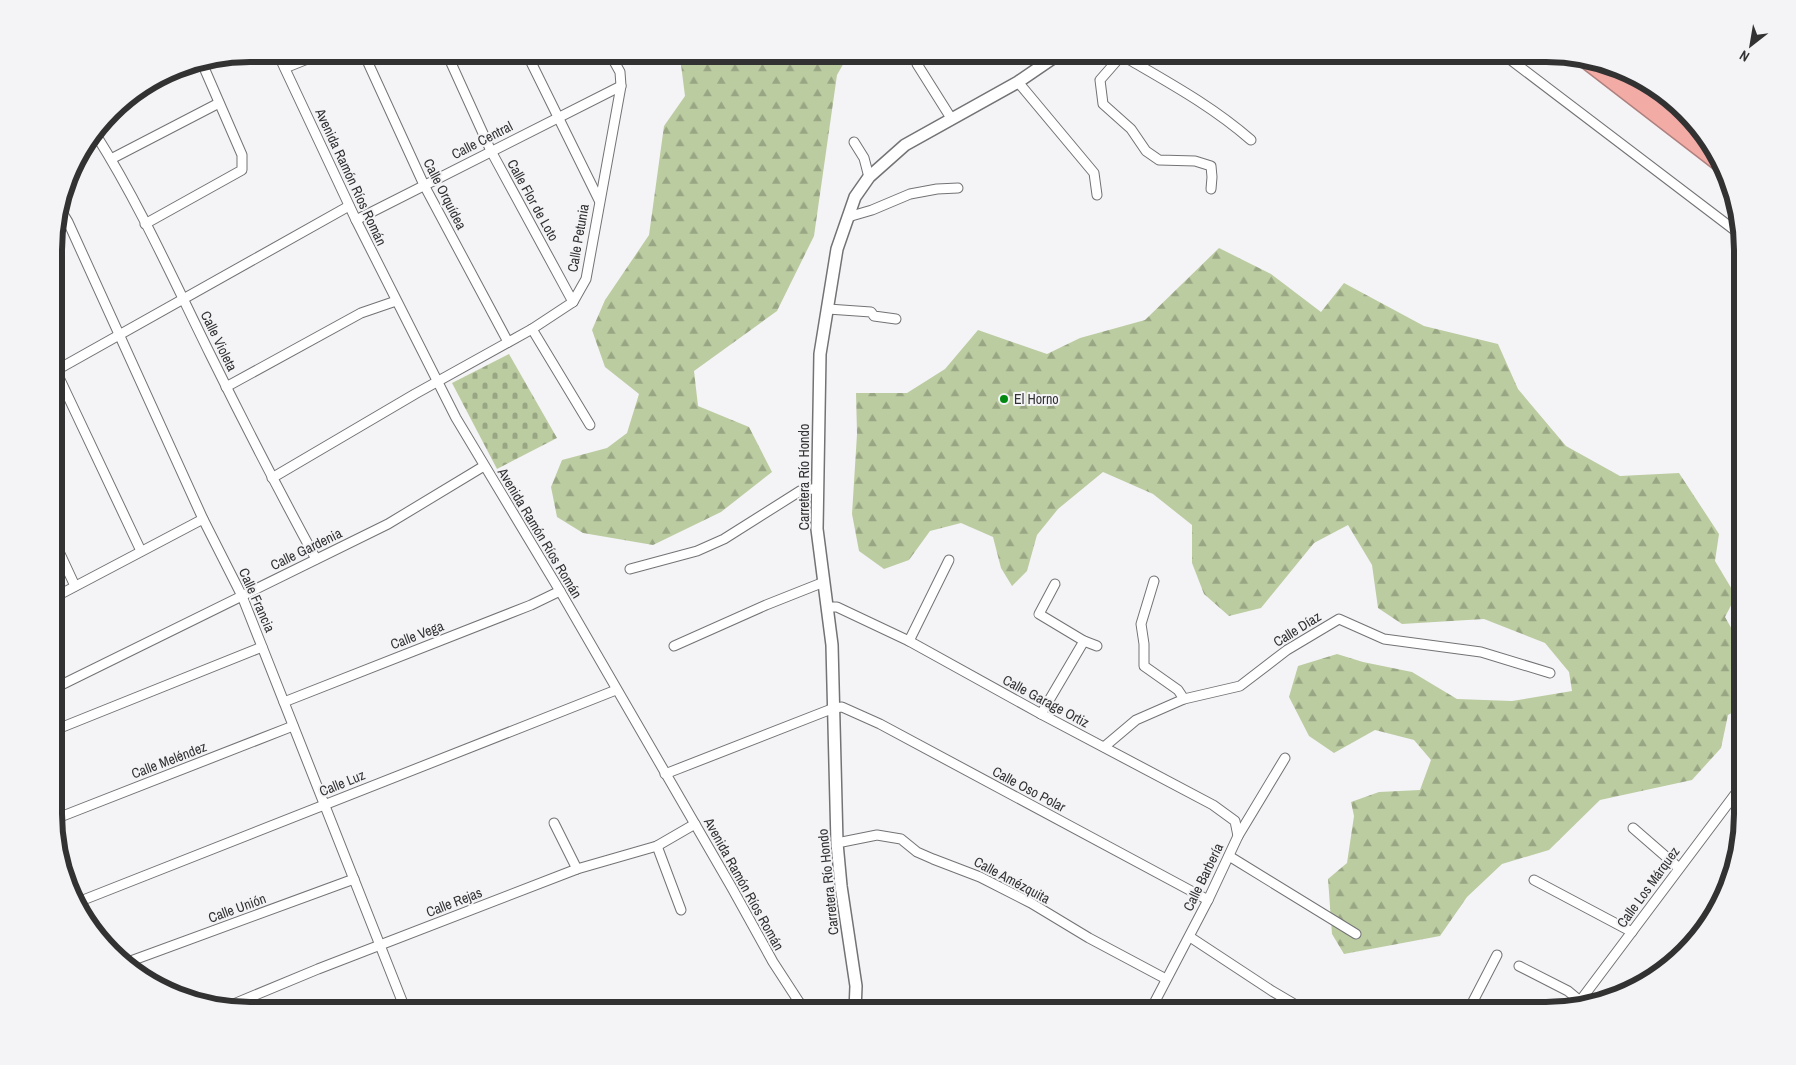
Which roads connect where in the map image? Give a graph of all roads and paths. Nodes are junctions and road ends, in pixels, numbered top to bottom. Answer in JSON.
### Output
{"nodes":[{"id":1,"x":282,"y":62,"type":"edge"},
{"id":2,"x":300,"y":62,"type":"edge"},
{"id":3,"x":368,"y":62,"type":"edge"},
{"id":4,"x":451,"y":62,"type":"edge"},
{"id":5,"x":531,"y":62,"type":"edge"},
{"id":6,"x":614,"y":62,"type":"edge"},
{"id":7,"x":1047,"y":62,"type":"edge"},
{"id":8,"x":1116,"y":62,"type":"edge"},
{"id":9,"x":1133,"y":62,"type":"edge"},
{"id":10,"x":1514,"y":62,"type":"edge"},
{"id":11,"x":917,"y":64,"type":"dead end"},
{"id":12,"x":204,"y":68,"type":"edge"},
{"id":13,"x":285,"y":68,"type":"junction"},
{"id":14,"x":1598,"y":70,"type":"edge"},
{"id":15,"x":1018,"y":82,"type":"junction"},
{"id":16,"x":621,"y":86,"type":"junction"},
{"id":17,"x":220,"y":103,"type":"junction"},
{"id":18,"x":557,"y":117,"type":"junction"},
{"id":19,"x":951,"y":118,"type":"junction"},
{"id":20,"x":99,"y":139,"type":"edge"},
{"id":21,"x":1251,"y":140,"type":"dead end"},
{"id":22,"x":854,"y":142,"type":"dead end"},
{"id":23,"x":491,"y":151,"type":"junction"},
{"id":24,"x":1706,"y":153,"type":"edge"},
{"id":25,"x":111,"y":160,"type":"junction"},
{"id":26,"x":869,"y":177,"type":"junction"},
{"id":27,"x":424,"y":185,"type":"junction"},
{"id":28,"x":958,"y":188,"type":"dead end"},
{"id":29,"x":1211,"y":189,"type":"dead end"},
{"id":30,"x":1098,"y":195,"type":"dead end"},
{"id":31,"x":599,"y":200,"type":"junction"},
{"id":32,"x":349,"y":206,"type":"junction"},
{"id":33,"x":848,"y":217,"type":"junction"},
{"id":34,"x":65,"y":218,"type":"edge"},
{"id":35,"x":356,"y":220,"type":"junction"},
{"id":36,"x":145,"y":224,"type":"junction"},
{"id":37,"x":1732,"y":228,"type":"edge"},
{"id":38,"x":183,"y":298,"type":"junction"},
{"id":39,"x":396,"y":301,"type":"junction"},
{"id":40,"x":573,"y":302,"type":"junction"},
{"id":41,"x":828,"y":310,"type":"junction"},
{"id":42,"x":896,"y":319,"type":"dead end"},
{"id":43,"x":532,"y":329,"type":"junction"},
{"id":44,"x":119,"y":335,"type":"junction"},
{"id":45,"x":508,"y":342,"type":"junction"},
{"id":46,"x":62,"y":367,"type":"edge"},
{"id":47,"x":438,"y":381,"type":"junction"},
{"id":48,"x":62,"y":383,"type":"edge"},
{"id":49,"x":226,"y":387,"type":"junction"},
{"id":50,"x":590,"y":425,"type":"dead end"},
{"id":51,"x":484,"y":466,"type":"junction"},
{"id":52,"x":272,"y":478,"type":"junction"},
{"id":53,"x":818,"y":488,"type":"junction"},
{"id":54,"x":203,"y":519,"type":"junction"},
{"id":55,"x":141,"y":551,"type":"junction"},
{"id":56,"x":62,"y":558,"type":"edge"},
{"id":57,"x":316,"y":559,"type":"junction"},
{"id":58,"x":949,"y":560,"type":"dead end"},
{"id":59,"x":630,"y":570,"type":"dead end"},
{"id":60,"x":1154,"y":581,"type":"dead end"},
{"id":61,"x":824,"y":582,"type":"junction"},
{"id":62,"x":1055,"y":584,"type":"dead end"},
{"id":63,"x":75,"y":586,"type":"junction"},
{"id":64,"x":560,"y":591,"type":"junction"},
{"id":65,"x":62,"y":593,"type":"edge"},
{"id":66,"x":242,"y":596,"type":"junction"},
{"id":67,"x":827,"y":607,"type":"junction"},
{"id":68,"x":1084,"y":640,"type":"junction"},
{"id":69,"x":909,"y":641,"type":"junction"},
{"id":70,"x":674,"y":646,"type":"dead end"},
{"id":71,"x":1097,"y":646,"type":"dead end"},
{"id":72,"x":262,"y":647,"type":"junction"},
{"id":73,"x":1550,"y":672,"type":"dead end"},
{"id":74,"x":62,"y":685,"type":"edge"},
{"id":75,"x":616,"y":690,"type":"junction"},
{"id":76,"x":1184,"y":699,"type":"junction"},
{"id":77,"x":284,"y":702,"type":"junction"},
{"id":78,"x":834,"y":708,"type":"junction"},
{"id":79,"x":1041,"y":714,"type":"junction"},
{"id":80,"x":293,"y":726,"type":"junction"},
{"id":81,"x":62,"y":727,"type":"edge"},
{"id":82,"x":1104,"y":747,"type":"junction"},
{"id":83,"x":1285,"y":758,"type":"dead end"},
{"id":84,"x":665,"y":774,"type":"junction"},
{"id":85,"x":1734,"y":796,"type":"edge"},
{"id":86,"x":325,"y":805,"type":"junction"},
{"id":87,"x":62,"y":816,"type":"edge"},
{"id":88,"x":554,"y":823,"type":"dead end"},
{"id":89,"x":695,"y":824,"type":"junction"},
{"id":90,"x":1633,"y":828,"type":"dead end"},
{"id":91,"x":1238,"y":836,"type":"junction"},
{"id":92,"x":837,"y":843,"type":"junction"},
{"id":93,"x":657,"y":846,"type":"junction"},
{"id":94,"x":1229,"y":856,"type":"junction"},
{"id":95,"x":1679,"y":868,"type":"junction"},
{"id":96,"x":577,"y":869,"type":"junction"},
{"id":97,"x":354,"y":879,"type":"junction"},
{"id":98,"x":1534,"y":880,"type":"dead end"},
{"id":99,"x":83,"y":900,"type":"edge"},
{"id":100,"x":1208,"y":900,"type":"junction"},
{"id":101,"x":681,"y":910,"type":"dead end"},
{"id":102,"x":1632,"y":932,"type":"junction"},
{"id":103,"x":1356,"y":934,"type":"dead end"},
{"id":104,"x":1190,"y":937,"type":"junction"},
{"id":105,"x":380,"y":945,"type":"junction"},
{"id":106,"x":1497,"y":955,"type":"dead end"},
{"id":107,"x":132,"y":961,"type":"edge"},
{"id":108,"x":1520,"y":966,"type":"dead end"},
{"id":109,"x":1166,"y":979,"type":"junction"},
{"id":110,"x":1582,"y":999,"type":"edge"},
{"id":111,"x":1576,"y":1000,"type":"edge"},
{"id":112,"x":239,"y":1002,"type":"edge"},
{"id":113,"x":402,"y":1002,"type":"edge"},
{"id":114,"x":799,"y":1002,"type":"edge"},
{"id":115,"x":855,"y":1002,"type":"edge"},
{"id":116,"x":1154,"y":1002,"type":"edge"},
{"id":117,"x":1290,"y":1002,"type":"edge"},
{"id":118,"x":1473,"y":1002,"type":"edge"}],
"edges":[{"from":1,"to":13,"type":"street","name":"Avenida Ramón Ríos Román"},
{"from":2,"to":13,"type":"street"},
{"from":3,"to":27,"type":"street","name":"Calle Orquídea"},
{"from":4,"to":23,"type":"street","name":"Calle Flor de Loto"},
{"from":5,"to":18,"type":"street"},
{"from":6,"to":16,"type":"street","name":"Calle Petunia"},
{"from":7,"to":15,"type":"street","name":"Carretera Río Hondo"},
{"from":8,"to":29,"type":"street"},
{"from":9,"to":21,"type":"street"},
{"from":10,"to":37,"type":"street"},
{"from":11,"to":19,"type":"street"},
{"from":12,"to":17,"type":"street"},
{"from":13,"to":32,"type":"street","name":"Avenida Ramón Ríos Román"},
{"from":14,"to":24,"type":"highway"},
{"from":15,"to":19,"type":"street","name":"Carretera Río Hondo"},
{"from":15,"to":30,"type":"street"},
{"from":16,"to":18,"type":"street","name":"Calle Central"},
{"from":16,"to":31,"type":"street","name":"Calle Petunia"},
{"from":17,"to":25,"type":"street"},
{"from":17,"to":36,"type":"street"},
{"from":18,"to":23,"type":"street","name":"Calle Central"},
{"from":18,"to":31,"type":"street"},
{"from":19,"to":26,"type":"street","name":"Carretera Río Hondo"},
{"from":20,"to":25,"type":"street","name":"Calle Violeta"},
{"from":22,"to":26,"type":"street"},
{"from":23,"to":27,"type":"street","name":"Calle Central"},
{"from":23,"to":40,"type":"street","name":"Calle Flor de Loto"},
{"from":25,"to":36,"type":"street","name":"Calle Violeta"},
{"from":26,"to":33,"type":"street","name":"Carretera Río Hondo"},
{"from":27,"to":35,"type":"street","name":"Calle Central"},
{"from":27,"to":45,"type":"street","name":"Calle Orquídea"},
{"from":28,"to":33,"type":"street"},
{"from":31,"to":40,"type":"street","name":"Calle Petunia"},
{"from":32,"to":35,"type":"street","name":"Avenida Ramón Ríos Román"},
{"from":32,"to":38,"type":"street"},
{"from":33,"to":41,"type":"street","name":"Carretera Río Hondo"},
{"from":34,"to":44,"type":"street","name":"Calle Francia"},
{"from":35,"to":39,"type":"street","name":"Avenida Ramón Ríos Román"},
{"from":36,"to":38,"type":"street","name":"Calle Violeta"},
{"from":38,"to":44,"type":"street"},
{"from":38,"to":49,"type":"street","name":"Calle Violeta"},
{"from":39,"to":47,"type":"street","name":"Avenida Ramón Ríos Román"},
{"from":39,"to":49,"type":"street"},
{"from":40,"to":43,"type":"street","name":"Calle Petunia"},
{"from":41,"to":42,"type":"street"},
{"from":41,"to":53,"type":"street","name":"Carretera Río Hondo"},
{"from":43,"to":45,"type":"street","name":"Calle Petunia"},
{"from":43,"to":50,"type":"street"},
{"from":44,"to":46,"type":"street"},
{"from":44,"to":54,"type":"street","name":"Calle Francia"},
{"from":45,"to":47,"type":"street","name":"Calle Petunia"},
{"from":47,"to":51,"type":"street","name":"Avenida Ramón Ríos Román"},
{"from":47,"to":52,"type":"street","name":"Calle Petunia"},
{"from":48,"to":55,"type":"street"},
{"from":49,"to":52,"type":"street","name":"Calle Violeta"},
{"from":51,"to":57,"type":"street","name":"Calle Gardenia"},
{"from":51,"to":64,"type":"street","name":"Avenida Ramón Ríos Román"},
{"from":52,"to":57,"type":"street","name":"Calle Violeta"},
{"from":53,"to":59,"type":"street"},
{"from":53,"to":61,"type":"street","name":"Carretera Río Hondo"},
{"from":54,"to":55,"type":"street"},
{"from":54,"to":66,"type":"street","name":"Calle Francia"},
{"from":55,"to":63,"type":"street"},
{"from":56,"to":63,"type":"street"},
{"from":57,"to":66,"type":"street","name":"Calle Gardenia"},
{"from":58,"to":69,"type":"street"},
{"from":60,"to":76,"type":"street"},
{"from":61,"to":67,"type":"street","name":"Carretera Río Hondo"},
{"from":61,"to":70,"type":"street"},
{"from":62,"to":68,"type":"street"},
{"from":63,"to":65,"type":"street"},
{"from":64,"to":75,"type":"street","name":"Avenida Ramón Ríos Román"},
{"from":64,"to":77,"type":"street","name":"Calle Vega"},
{"from":66,"to":72,"type":"street","name":"Calle Francia"},
{"from":66,"to":74,"type":"street","name":"Calle Gardenia"},
{"from":67,"to":69,"type":"street","name":"Calle Garage Ortiz"},
{"from":67,"to":78,"type":"street","name":"Carretera Río Hondo"},
{"from":68,"to":71,"type":"street"},
{"from":68,"to":79,"type":"street"},
{"from":69,"to":79,"type":"street","name":"Calle Garage Ortiz"},
{"from":72,"to":77,"type":"street","name":"Calle Francia"},
{"from":72,"to":81,"type":"street"},
{"from":73,"to":76,"type":"street","name":"Calle Díaz"},
{"from":75,"to":84,"type":"street","name":"Avenida Ramón Ríos Román"},
{"from":75,"to":86,"type":"street","name":"Calle Luz"},
{"from":76,"to":82,"type":"street","name":"Calle Díaz"},
{"from":77,"to":80,"type":"street","name":"Calle Francia"},
{"from":78,"to":84,"type":"street"},
{"from":78,"to":92,"type":"street","name":"Carretera Río Hondo"},
{"from":78,"to":100,"type":"street","name":"Calle Oso Polar"},
{"from":79,"to":82,"type":"street","name":"Calle Garage Ortiz"},
{"from":80,"to":86,"type":"street","name":"Calle Francia"},
{"from":80,"to":87,"type":"street","name":"Calle Meléndez"},
{"from":82,"to":91,"type":"street","name":"Calle Garage Ortiz"},
{"from":83,"to":91,"type":"street","name":"Calle Barbería"},
{"from":84,"to":89,"type":"street","name":"Avenida Ramón Ríos Román"},
{"from":85,"to":95,"type":"street","name":"Calle Los Márquez"},
{"from":86,"to":97,"type":"street","name":"Calle Francia"},
{"from":86,"to":99,"type":"street","name":"Calle Luz"},
{"from":88,"to":96,"type":"street"},
{"from":89,"to":93,"type":"street","name":"Calle Rejas"},
{"from":89,"to":114,"type":"street","name":"Avenida Ramón Ríos Román"},
{"from":90,"to":95,"type":"street"},
{"from":91,"to":94,"type":"street","name":"Calle Barbería"},
{"from":92,"to":109,"type":"street","name":"Calle Amézquita"},
{"from":92,"to":115,"type":"street","name":"Carretera Río Hondo"},
{"from":93,"to":96,"type":"street","name":"Calle Rejas"},
{"from":93,"to":101,"type":"street"},
{"from":94,"to":100,"type":"street","name":"Calle Barbería"},
{"from":94,"to":103,"type":"street"},
{"from":95,"to":102,"type":"street","name":"Calle Los Márquez"},
{"from":96,"to":105,"type":"street","name":"Calle Rejas"},
{"from":97,"to":105,"type":"street","name":"Calle Francia"},
{"from":97,"to":107,"type":"street","name":"Calle Unión"},
{"from":98,"to":102,"type":"street"},
{"from":100,"to":104,"type":"street","name":"Calle Barbería"},
{"from":102,"to":110,"type":"street","name":"Calle Los Márquez"},
{"from":104,"to":109,"type":"street","name":"Calle Barbería"},
{"from":104,"to":117,"type":"street"},
{"from":105,"to":112,"type":"street","name":"Calle Rejas"},
{"from":105,"to":113,"type":"street","name":"Calle Francia"},
{"from":106,"to":118,"type":"street"},
{"from":108,"to":111,"type":"street"},
{"from":109,"to":116,"type":"street","name":"Calle Barbería"}]}
